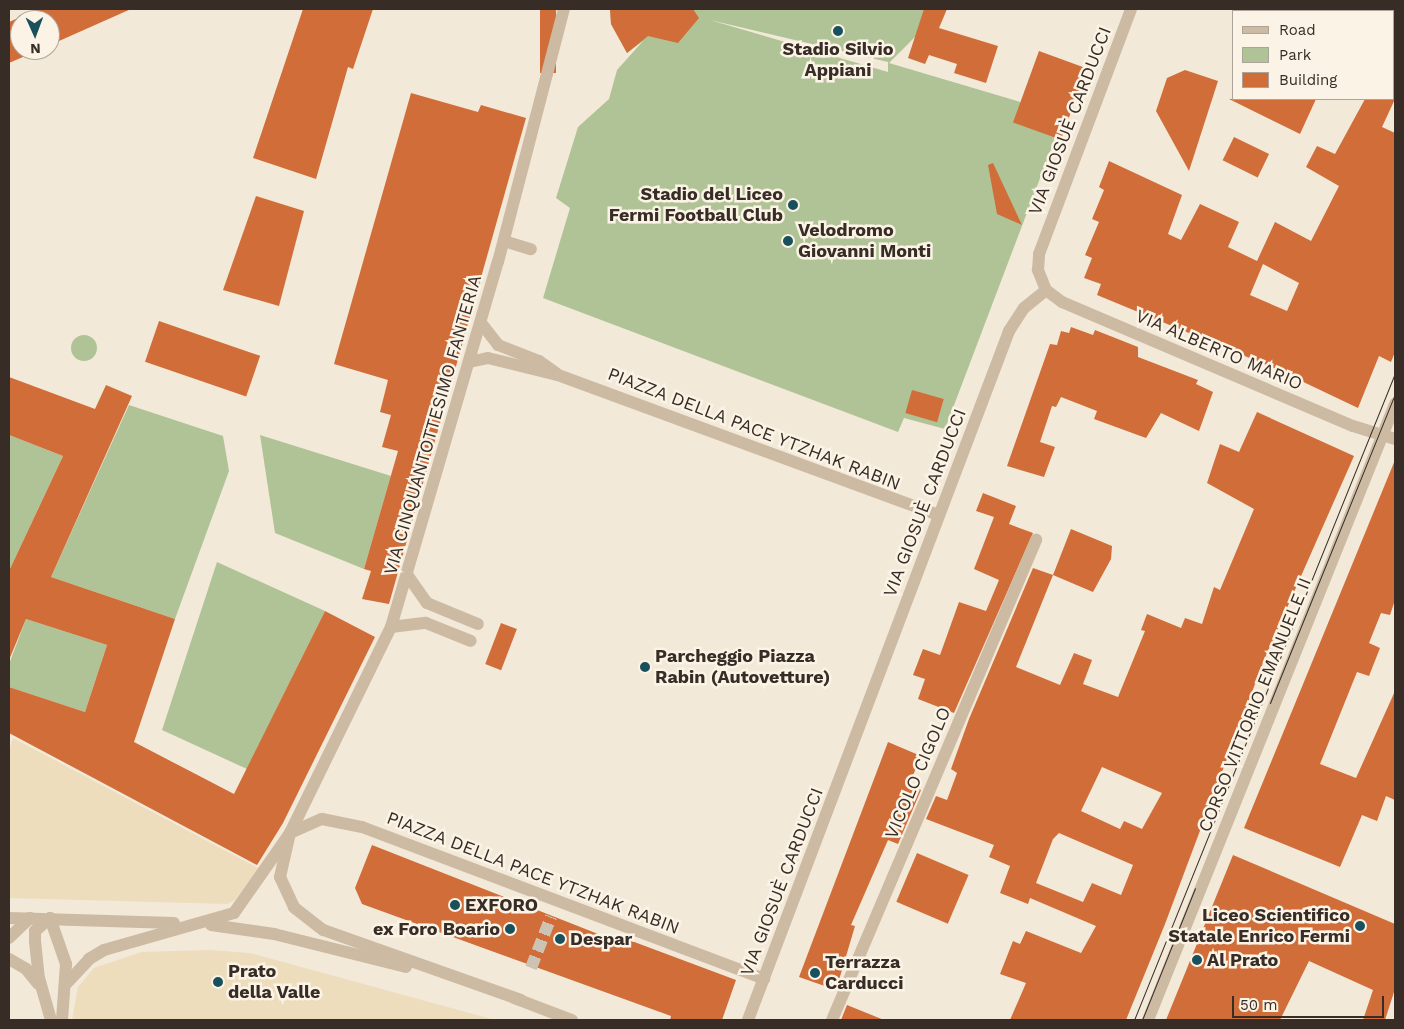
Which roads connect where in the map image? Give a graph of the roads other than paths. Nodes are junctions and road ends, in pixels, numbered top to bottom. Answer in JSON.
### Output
{"nodes":[{"id":1,"x":564,"y":9,"type":"edge"},
{"id":2,"x":1131,"y":9,"type":"edge"},
{"id":3,"x":504,"y":242,"type":"junction"},
{"id":4,"x":531,"y":249,"type":"dead end"},
{"id":5,"x":1046,"y":290,"type":"junction"},
{"id":6,"x":481,"y":323,"type":"junction"},
{"id":7,"x":469,"y":362,"type":"junction"},
{"id":8,"x":558,"y":375,"type":"junction"},
{"id":9,"x":1395,"y":404,"type":"edge"},
{"id":10,"x":1382,"y":436,"type":"junction"},
{"id":11,"x":1395,"y":439,"type":"edge"},
{"id":12,"x":938,"y":515,"type":"junction"},
{"id":13,"x":1036,"y":540,"type":"dead end"},
{"id":14,"x":408,"y":576,"type":"junction"},
{"id":15,"x":478,"y":624,"type":"dead end"},
{"id":16,"x":391,"y":627,"type":"junction"},
{"id":17,"x":471,"y":641,"type":"dead end"},
{"id":18,"x":290,"y":833,"type":"junction"},
{"id":19,"x":9,"y":918,"type":"edge"},
{"id":20,"x":30,"y":918,"type":"junction"},
{"id":21,"x":50,"y":918,"type":"junction"},
{"id":22,"x":192,"y":924,"type":"junction"},
{"id":23,"x":9,"y":938,"type":"edge"},
{"id":24,"x":9,"y":959,"type":"edge"},
{"id":25,"x":764,"y":979,"type":"junction"},
{"id":26,"x":67,"y":983,"type":"junction"},
{"id":27,"x":43,"y":996,"type":"junction"},
{"id":28,"x":521,"y":1000,"type":"junction"},
{"id":29,"x":51,"y":1020,"type":"edge"},
{"id":30,"x":62,"y":1020,"type":"edge"},
{"id":31,"x":572,"y":1020,"type":"edge"},
{"id":32,"x":748,"y":1020,"type":"edge"},
{"id":33,"x":832,"y":1020,"type":"edge"},
{"id":34,"x":1148,"y":1020,"type":"edge"}],
"edges":[{"from":1,"to":3,"type":"street","name":"VIA CINQUANTOTTESIMO FANTERIA"},
{"from":2,"to":5,"type":"street","name":"VIA GIOSUÈ CARDUCCI"},
{"from":3,"to":4,"type":"street"},
{"from":3,"to":6,"type":"street","name":"VIA CINQUANTOTTESIMO FANTERIA"},
{"from":5,"to":10,"type":"street","name":"VIA ALBERTO MARIO"},
{"from":5,"to":12,"type":"street","name":"VIA GIOSUÈ CARDUCCI"},
{"from":6,"to":7,"type":"street","name":"VIA CINQUANTOTTESIMO FANTERIA"},
{"from":6,"to":8,"type":"street","name":"PIAZZA DELLA PACE YTZHAK RABIN"},
{"from":7,"to":8,"type":"street","name":"PIAZZA DELLA PACE YTZHAK RABIN"},
{"from":7,"to":14,"type":"street","name":"VIA CINQUANTOTTESIMO FANTERIA"},
{"from":8,"to":12,"type":"street","name":"PIAZZA DELLA PACE YTZHAK RABIN"},
{"from":9,"to":10,"type":"street","name":"CORSO VITTORIO EMANUELE II"},
{"from":10,"to":11,"type":"street","name":"VIA ALBERTO MARIO"},
{"from":10,"to":34,"type":"street","name":"CORSO VITTORIO EMANUELE II"},
{"from":12,"to":25,"type":"street","name":"VIA GIOSUÈ CARDUCCI"},
{"from":13,"to":33,"type":"street","name":"VICOLO CIGOLO"},
{"from":14,"to":15,"type":"street"},
{"from":14,"to":16,"type":"street","name":"VIA CINQUANTOTTESIMO FANTERIA"},
{"from":16,"to":17,"type":"street"},
{"from":16,"to":18,"type":"street","name":"VIA CINQUANTOTTESIMO FANTERIA"},
{"from":18,"to":22,"type":"street","name":"VIA CINQUANTOTTESIMO FANTERIA"},
{"from":18,"to":25,"type":"street","name":"PIAZZA DELLA PACE YTZHAK RABIN"},
{"from":18,"to":28,"type":"street","name":"VIA CINQUANTOTTESIMO FANTERIA"},
{"from":19,"to":20,"type":"street"},
{"from":20,"to":21,"type":"street"},
{"from":20,"to":23,"type":"street"},
{"from":21,"to":22,"type":"street"},
{"from":21,"to":26,"type":"street"},
{"from":21,"to":27,"type":"street"},
{"from":22,"to":26,"type":"street"},
{"from":22,"to":28,"type":"street"},
{"from":24,"to":27,"type":"street"},
{"from":25,"to":32,"type":"street","name":"VIA GIOSUÈ CARDUCCI"},
{"from":26,"to":30,"type":"street"},
{"from":27,"to":29,"type":"street"},
{"from":28,"to":31,"type":"street"}]}
